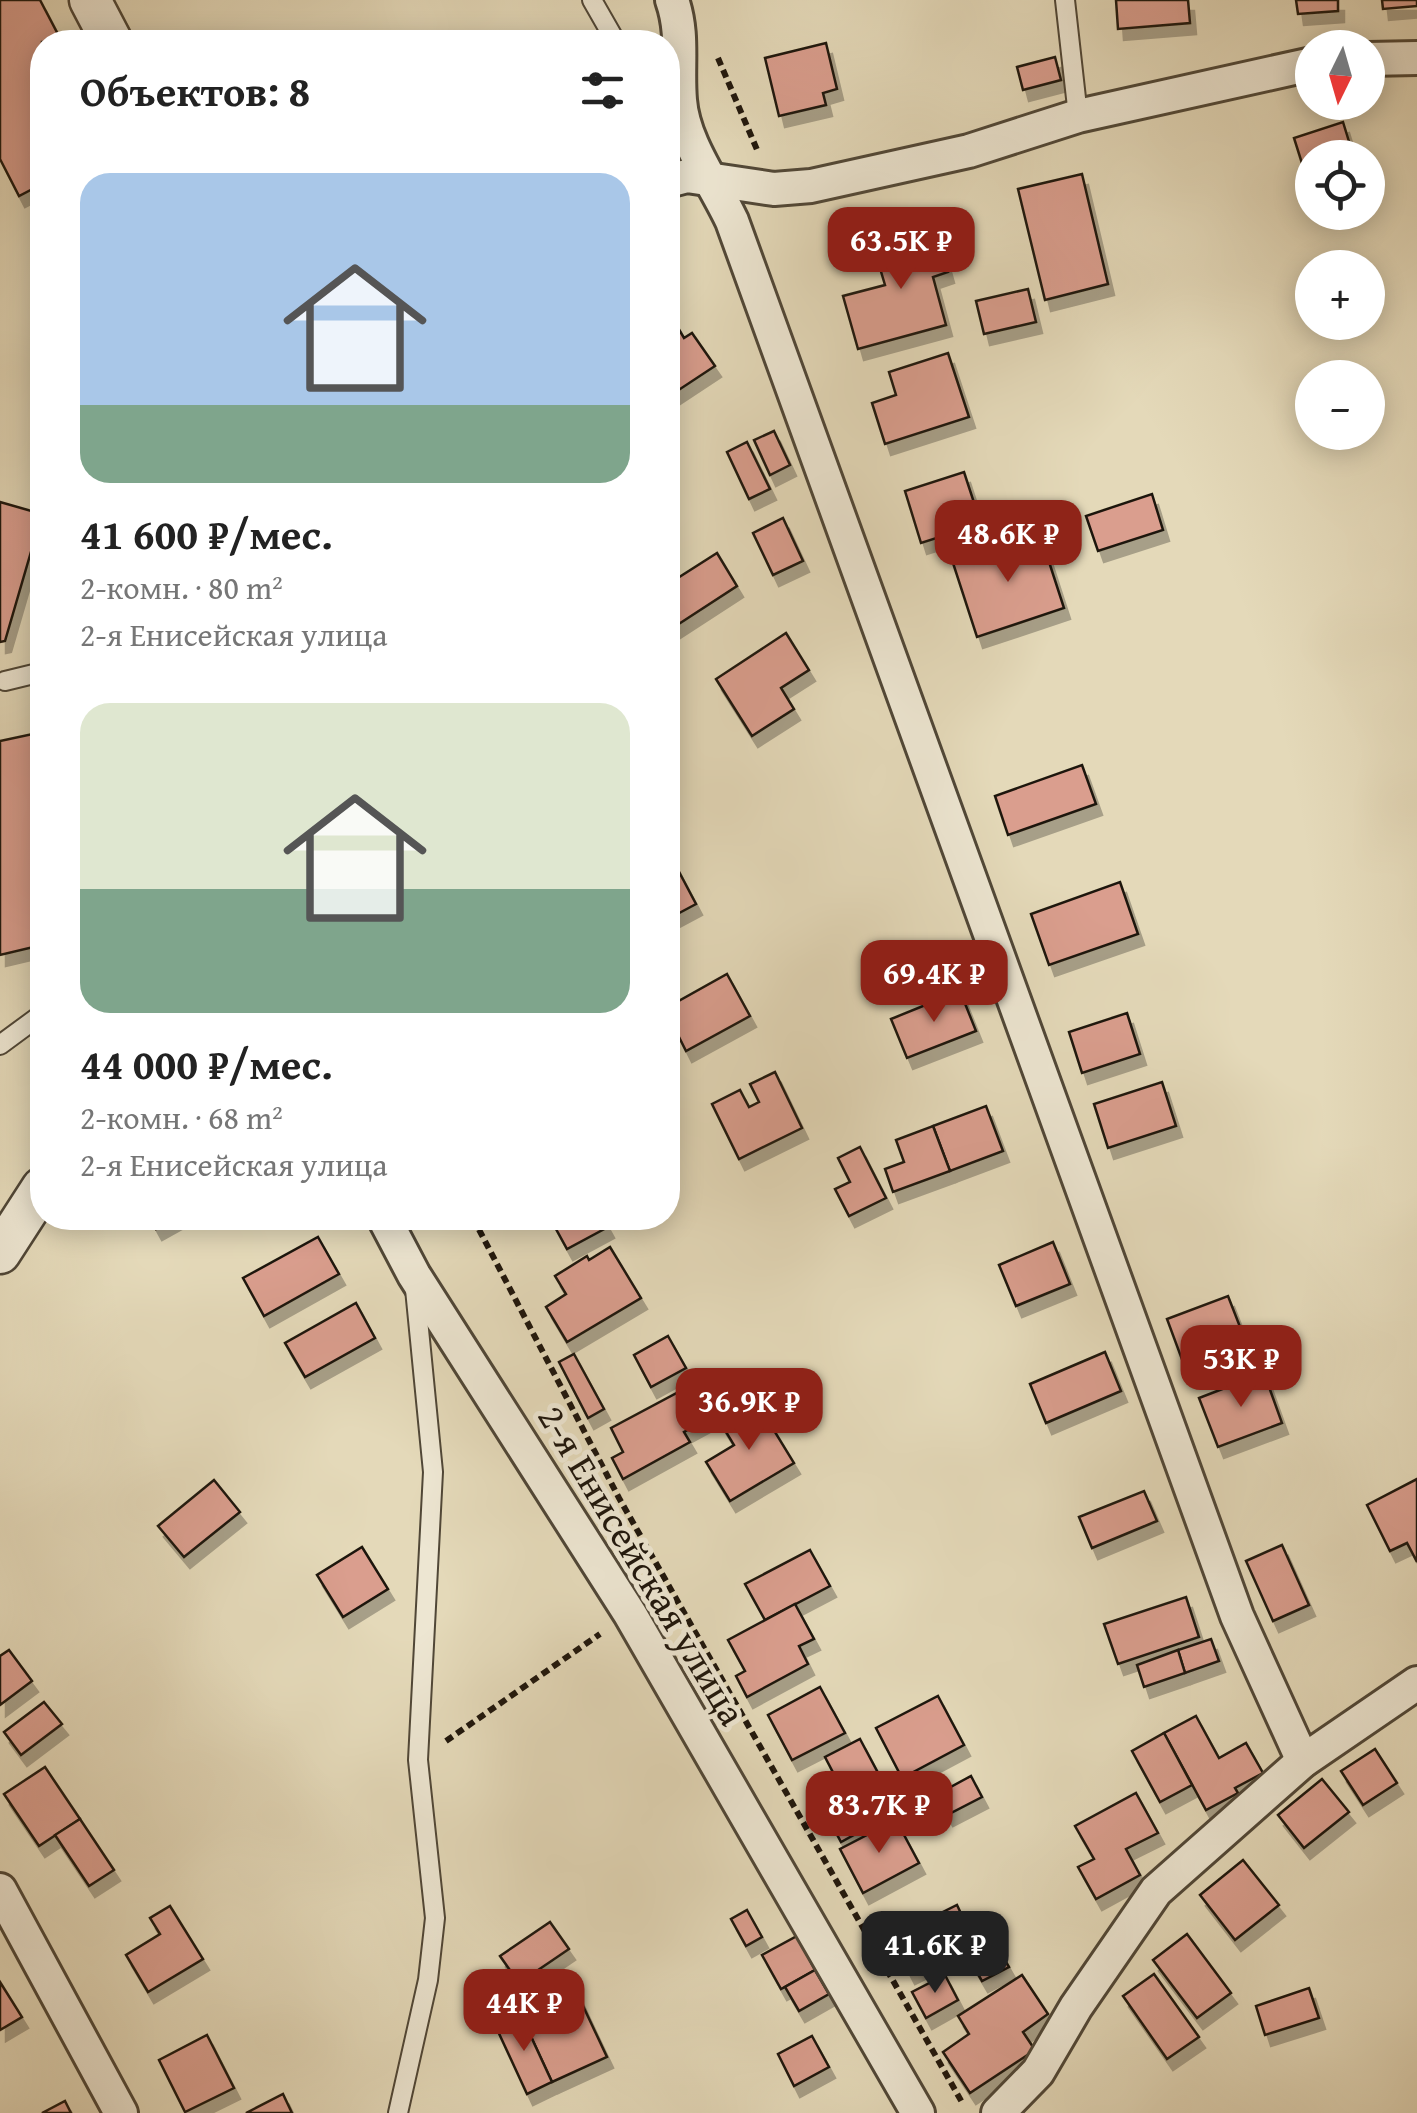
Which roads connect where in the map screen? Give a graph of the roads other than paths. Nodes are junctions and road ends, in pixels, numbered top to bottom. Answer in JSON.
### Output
{"nodes":[{"id":1,"x":90,"y":0,"type":"edge"},
{"id":2,"x":592,"y":0,"type":"edge"},
{"id":3,"x":672,"y":0,"type":"edge"},
{"id":4,"x":1065,"y":0,"type":"edge"},
{"id":5,"x":106,"y":30,"type":"edge"},
{"id":6,"x":609,"y":30,"type":"edge"},
{"id":7,"x":679,"y":30,"type":"edge"},
{"id":8,"x":1417,"y":58,"type":"edge"},
{"id":9,"x":1385,"y":59,"type":"edge"},
{"id":10,"x":1295,"y":68,"type":"edge"},
{"id":11,"x":680,"y":113,"type":"edge"},
{"id":12,"x":1078,"y":116,"type":"junction"},
{"id":13,"x":710,"y":177,"type":"junction"},
{"id":14,"x":680,"y":178,"type":"edge"},
{"id":15,"x":30,"y":675,"type":"edge"},
{"id":16,"x":6,"y":682,"type":"dead end"},
{"id":17,"x":30,"y":1023,"type":"edge"},
{"id":18,"x":0,"y":1045,"type":"edge"},
{"id":19,"x":30,"y":1206,"type":"edge"},
{"id":20,"x":390,"y":1230,"type":"edge"},
{"id":21,"x":1,"y":1249,"type":"edge"},
{"id":22,"x":414,"y":1276,"type":"junction"},
{"id":23,"x":1417,"y":1683,"type":"edge"},
{"id":24,"x":1303,"y":1762,"type":"junction"},
{"id":25,"x":0,"y":1890,"type":"edge"},
{"id":26,"x":120,"y":2113,"type":"edge"},
{"id":27,"x":398,"y":2113,"type":"edge"},
{"id":28,"x":918,"y":2113,"type":"edge"},
{"id":29,"x":998,"y":2113,"type":"edge"}],
"edges":[{"from":1,"to":5,"type":"street"},
{"from":2,"to":6,"type":"lane"},
{"from":3,"to":7,"type":"street"},
{"from":4,"to":12,"type":"lane"},
{"from":8,"to":9,"type":"street"},
{"from":10,"to":12,"type":"street"},
{"from":11,"to":13,"type":"street"},
{"from":12,"to":13,"type":"street"},
{"from":13,"to":14,"type":"street"},
{"from":13,"to":24,"type":"street"},
{"from":15,"to":16,"type":"lane"},
{"from":17,"to":18,"type":"lane"},
{"from":19,"to":21,"type":"street"},
{"from":20,"to":22,"type":"street","name":"2-я Енисейская улица"},
{"from":22,"to":27,"type":"lane"},
{"from":22,"to":28,"type":"street","name":"2-я Енисейская улица"},
{"from":23,"to":24,"type":"street"},
{"from":24,"to":29,"type":"street"},
{"from":25,"to":26,"type":"street"}]}
